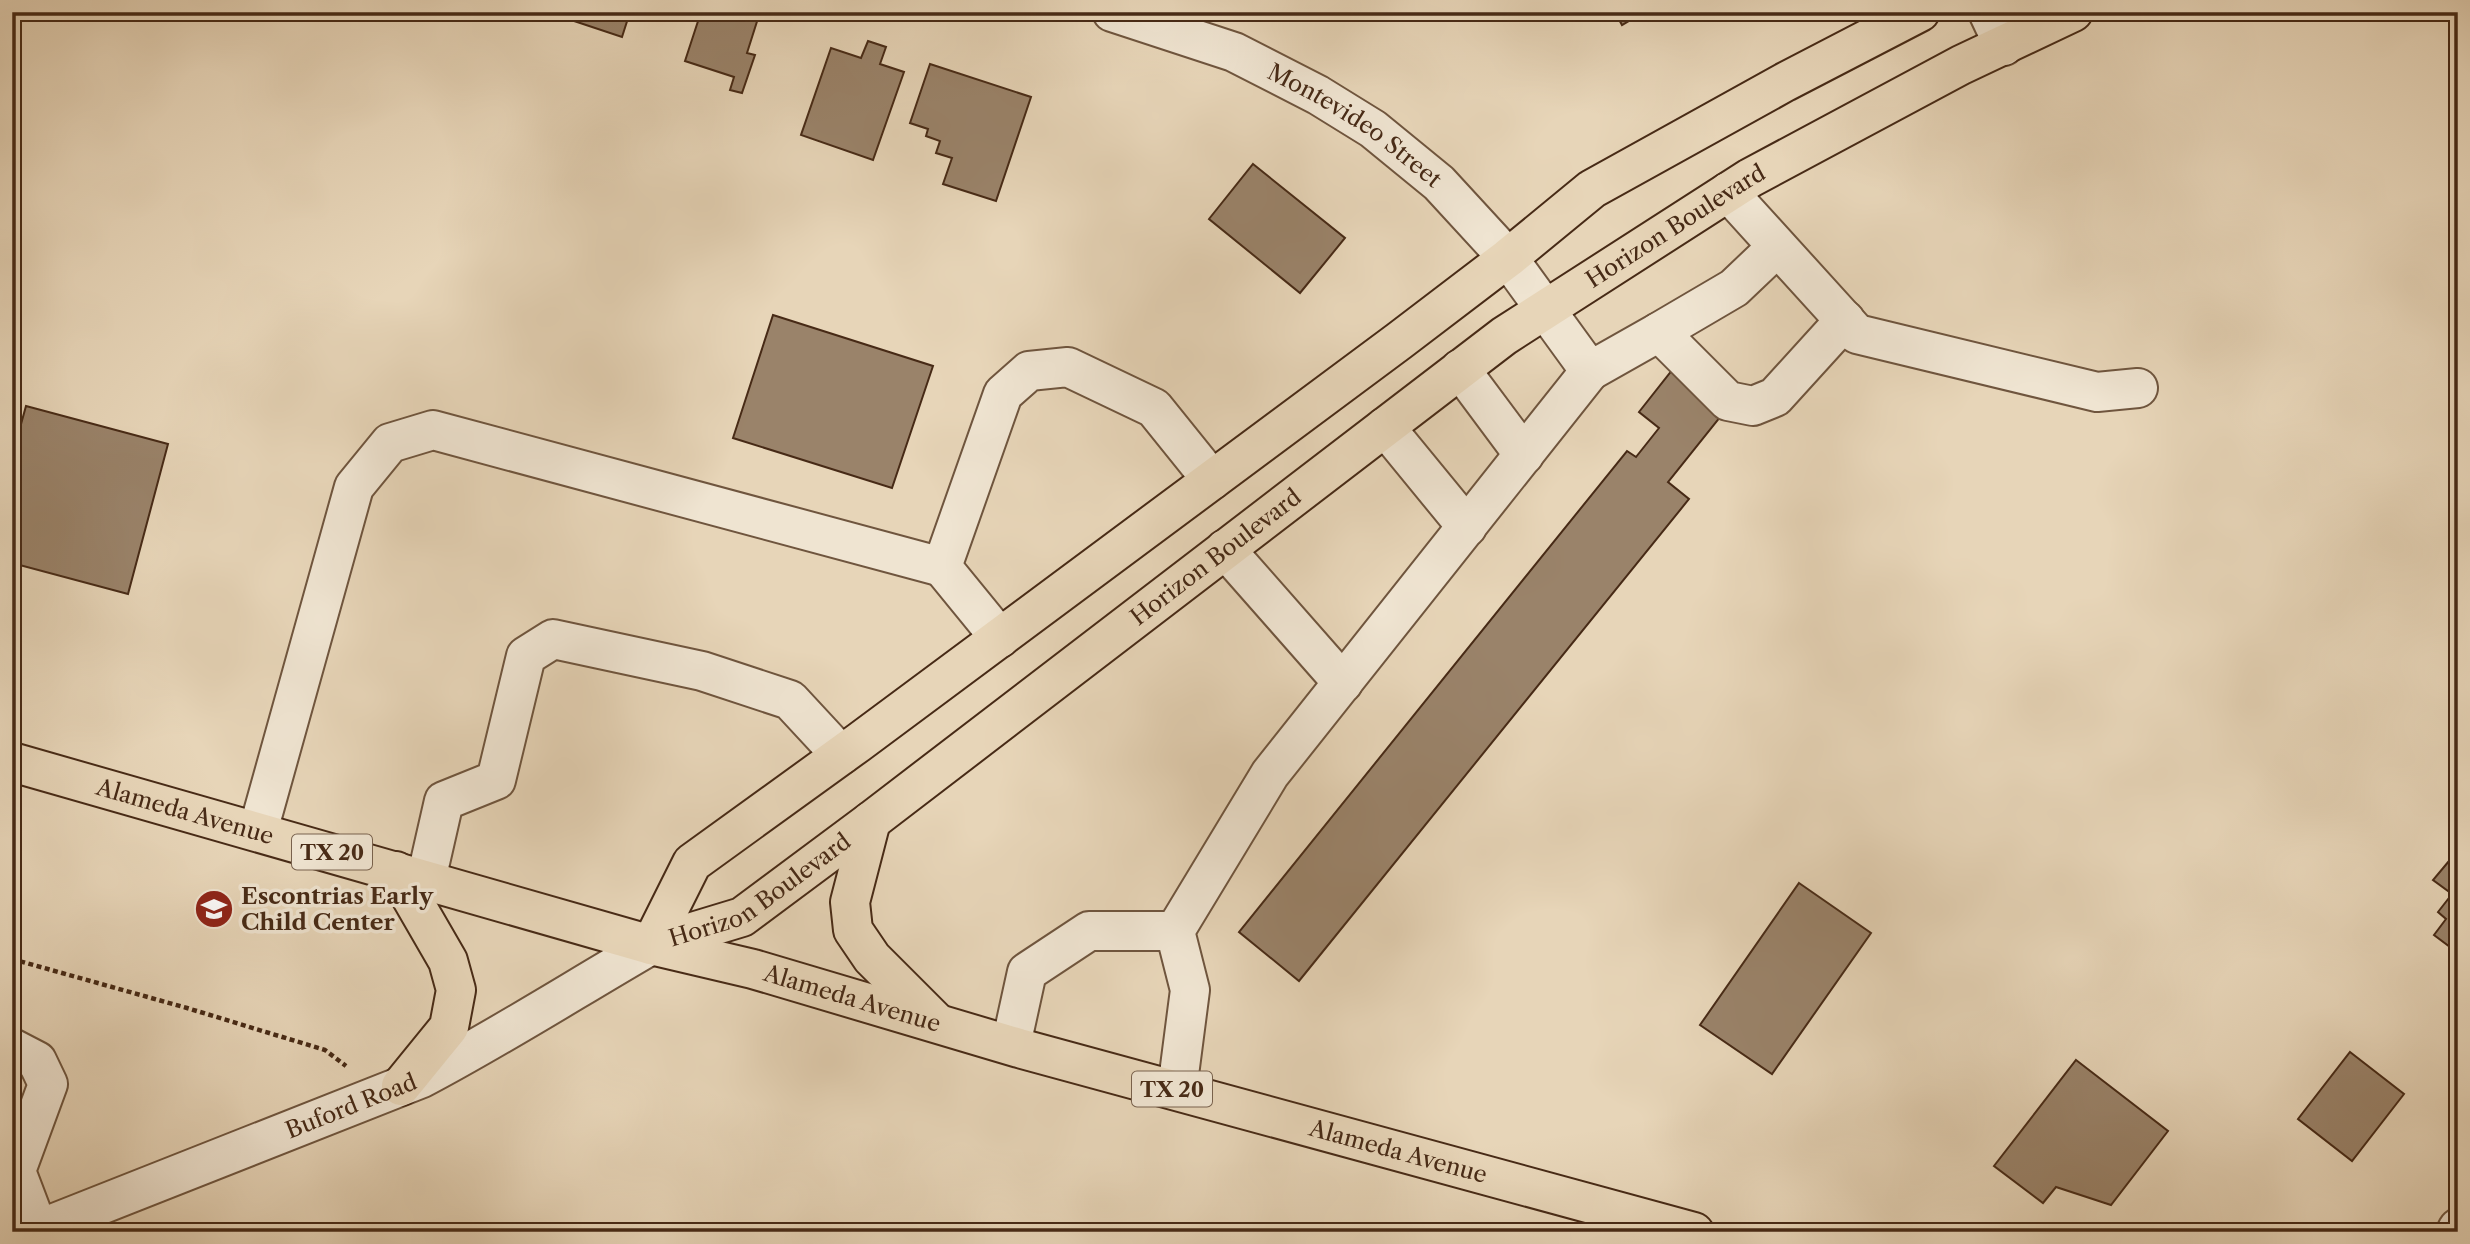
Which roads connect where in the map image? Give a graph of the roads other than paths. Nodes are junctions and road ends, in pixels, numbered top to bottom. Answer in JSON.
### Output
{"nodes":[{"id":1,"x":1112,"y":12,"type":"edge"},
{"id":2,"x":1920,"y":12,"type":"edge"},
{"id":3,"x":2056,"y":16,"type":"edge"},
{"id":4,"x":1996,"y":29,"type":"edge"},
{"id":5,"x":1728,"y":192,"type":"junction"},
{"id":6,"x":1777,"y":247,"type":"junction"},
{"id":7,"x":1508,"y":258,"type":"junction"},
{"id":8,"x":1545,"y":309,"type":"junction"},
{"id":9,"x":1845,"y":320,"type":"junction"},
{"id":10,"x":1659,"y":332,"type":"junction"},
{"id":11,"x":1460,"y":369,"type":"junction"},
{"id":12,"x":1590,"y":371,"type":"junction"},
{"id":13,"x":2138,"y":388,"type":"dead end"},
{"id":14,"x":1385,"y":427,"type":"junction"},
{"id":15,"x":1524,"y":455,"type":"junction"},
{"id":16,"x":1213,"y":480,"type":"junction"},
{"id":17,"x":1466,"y":527,"type":"junction"},
{"id":18,"x":1225,"y":549,"type":"junction"},
{"id":19,"x":942,"y":567,"type":"junction"},
{"id":20,"x":1000,"y":638,"type":"junction"},
{"id":21,"x":1343,"y":683,"type":"junction"},
{"id":22,"x":841,"y":755,"type":"junction"},
{"id":23,"x":12,"y":762,"type":"edge"},
{"id":24,"x":871,"y":821,"type":"junction"},
{"id":25,"x":258,"y":831,"type":"junction"},
{"id":26,"x":411,"y":875,"type":"junction"},
{"id":27,"x":1175,"y":931,"type":"junction"},
{"id":28,"x":651,"y":945,"type":"junction"},
{"id":29,"x":938,"y":1024,"type":"junction"},
{"id":30,"x":1011,"y":1045,"type":"junction"},
{"id":31,"x":12,"y":1048,"type":"edge"},
{"id":32,"x":391,"y":1090,"type":"junction"},
{"id":33,"x":1177,"y":1090,"type":"junction"},
{"id":34,"x":14,"y":1170,"type":"edge"},
{"id":35,"x":35,"y":1231,"type":"edge"},
{"id":36,"x":1694,"y":1232,"type":"edge"}],
"edges":[{"from":1,"to":7,"type":"street","name":"Montevideo Street"},
{"from":2,"to":7,"type":"main road","name":"Horizon Boulevard"},
{"from":3,"to":4,"type":"main road","name":"Horizon Boulevard"},
{"from":4,"to":5,"type":"main road","name":"Horizon Boulevard"},
{"from":5,"to":6,"type":"street"},
{"from":5,"to":8,"type":"main road","name":"Horizon Boulevard"},
{"from":6,"to":9,"type":"street"},
{"from":6,"to":10,"type":"street"},
{"from":7,"to":8,"type":"street","name":"Montevideo Street"},
{"from":7,"to":16,"type":"main road","name":"Horizon Boulevard"},
{"from":8,"to":11,"type":"main road","name":"Horizon Boulevard"},
{"from":8,"to":12,"type":"street","name":"Montevideo Street"},
{"from":9,"to":10,"type":"street"},
{"from":9,"to":13,"type":"street"},
{"from":10,"to":12,"type":"street"},
{"from":11,"to":14,"type":"main road","name":"Horizon Boulevard"},
{"from":11,"to":15,"type":"street"},
{"from":12,"to":15,"type":"street"},
{"from":14,"to":17,"type":"street"},
{"from":14,"to":18,"type":"main road","name":"Horizon Boulevard"},
{"from":15,"to":17,"type":"street"},
{"from":16,"to":19,"type":"street"},
{"from":16,"to":20,"type":"main road","name":"Horizon Boulevard"},
{"from":17,"to":21,"type":"street"},
{"from":18,"to":21,"type":"street"},
{"from":18,"to":24,"type":"main road","name":"Horizon Boulevard"},
{"from":19,"to":20,"type":"street"},
{"from":19,"to":25,"type":"street"},
{"from":20,"to":22,"type":"main road","name":"Horizon Boulevard"},
{"from":21,"to":27,"type":"street"},
{"from":22,"to":26,"type":"street"},
{"from":22,"to":28,"type":"main road","name":"Horizon Boulevard"},
{"from":23,"to":25,"type":"main road","name":"Alameda Avenue","number":"TX 20"},
{"from":24,"to":28,"type":"main road","name":"Horizon Boulevard"},
{"from":24,"to":29,"type":"main road"},
{"from":25,"to":26,"type":"main road","name":"Alameda Avenue","number":"TX 20"},
{"from":26,"to":28,"type":"main road","name":"Alameda Avenue","number":"TX 20"},
{"from":26,"to":32,"type":"main road"},
{"from":27,"to":30,"type":"street"},
{"from":27,"to":33,"type":"street"},
{"from":28,"to":29,"type":"main road","name":"Alameda Avenue","number":"TX 20"},
{"from":28,"to":32,"type":"street","name":"Buford Road"},
{"from":29,"to":30,"type":"main road","name":"Alameda Avenue","number":"TX 20"},
{"from":30,"to":33,"type":"main road","name":"Alameda Avenue","number":"TX 20"},
{"from":31,"to":34,"type":"street"},
{"from":32,"to":35,"type":"street","name":"Buford Road"},
{"from":33,"to":36,"type":"main road","name":"Alameda Avenue","number":"TX 20"},
{"from":34,"to":35,"type":"street"}]}
